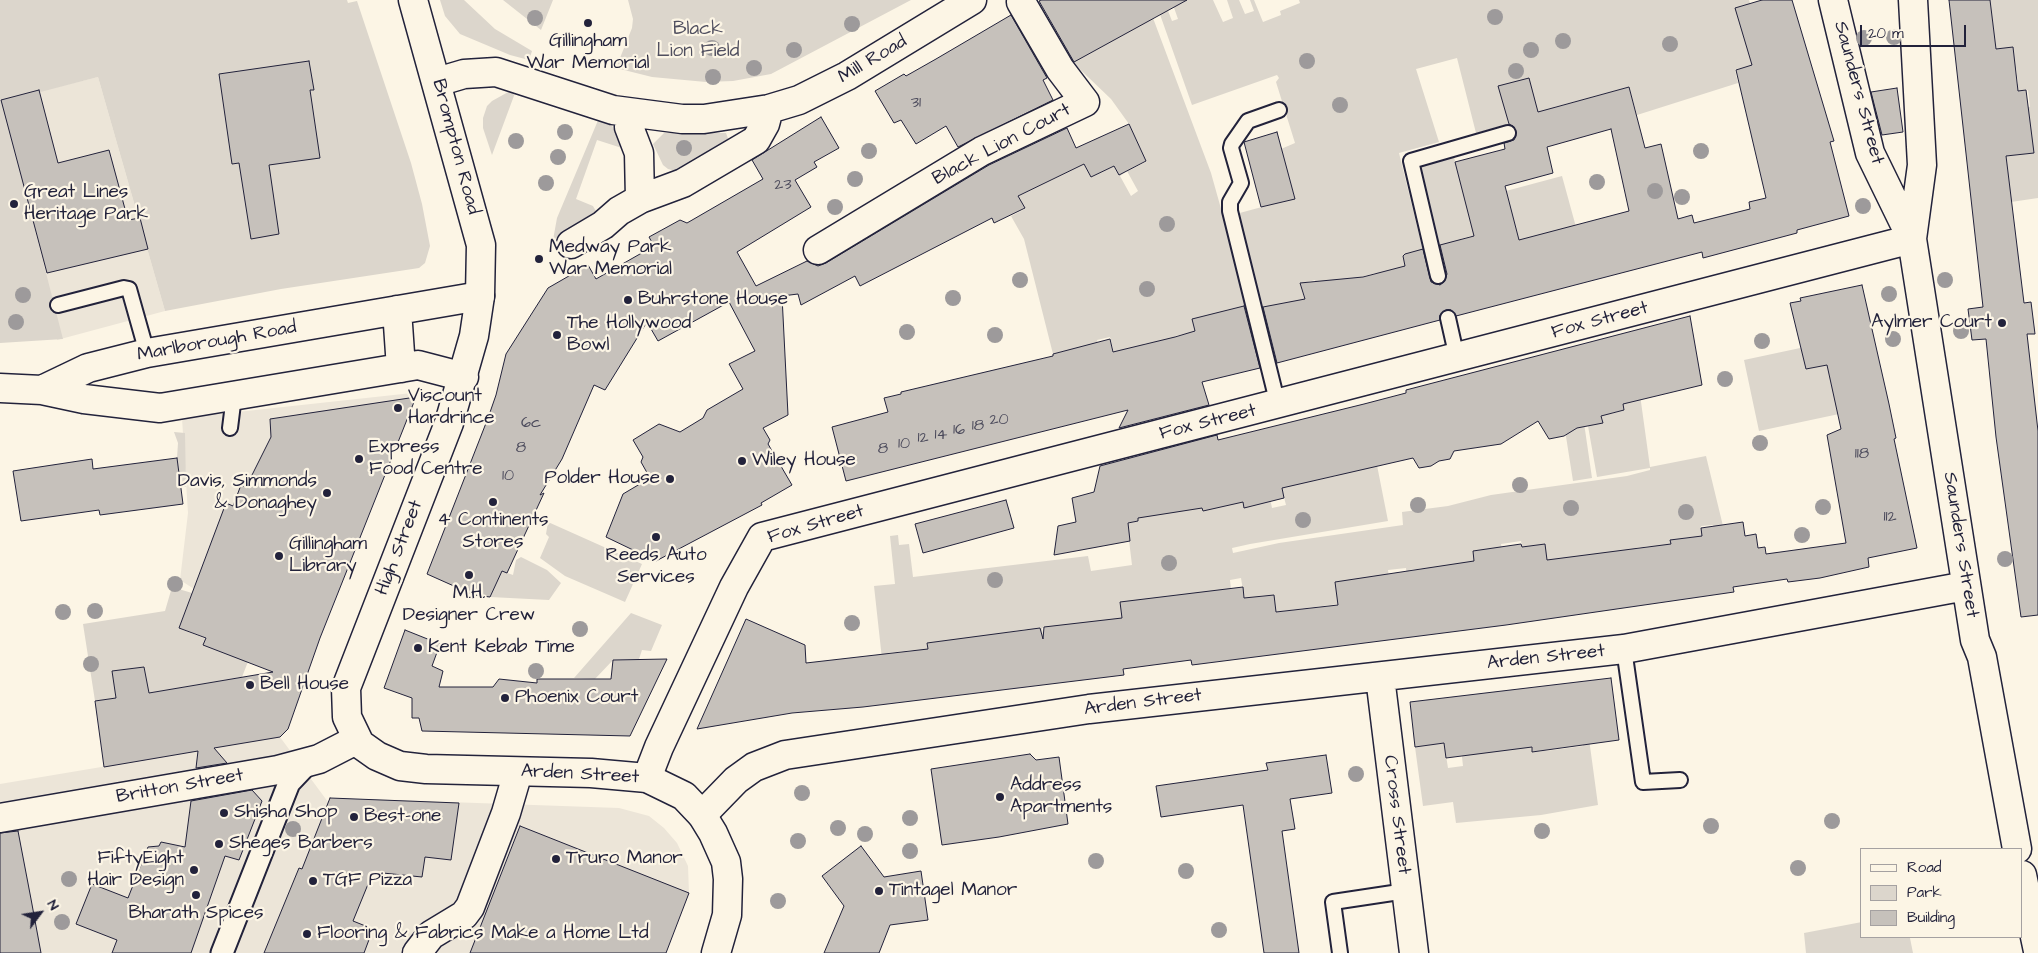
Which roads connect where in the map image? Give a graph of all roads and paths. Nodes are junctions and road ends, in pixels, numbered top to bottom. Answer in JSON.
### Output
{"nodes":[{"id":1,"x":413,"y":0,"type":"edge"},
{"id":2,"x":972,"y":0,"type":"edge"},
{"id":3,"x":1833,"y":0,"type":"edge"},
{"id":4,"x":1913,"y":0,"type":"edge"},
{"id":5,"x":1021,"y":2,"type":"dead end"},
{"id":6,"x":437,"y":82,"type":"junction"},
{"id":7,"x":768,"y":109,"type":"junction"},
{"id":8,"x":1279,"y":110,"type":"dead end"},
{"id":9,"x":633,"y":113,"type":"junction"},
{"id":10,"x":1508,"y":133,"type":"dead end"},
{"id":11,"x":640,"y":199,"type":"junction"},
{"id":12,"x":1912,"y":239,"type":"junction"},
{"id":13,"x":571,"y":244,"type":"dead end"},
{"id":14,"x":818,"y":250,"type":"dead end"},
{"id":15,"x":1438,"y":276,"type":"dead end"},
{"id":16,"x":480,"y":296,"type":"junction"},
{"id":17,"x":58,"y":305,"type":"dead end"},
{"id":18,"x":397,"y":310,"type":"junction"},
{"id":19,"x":1448,"y":318,"type":"dead end"},
{"id":20,"x":147,"y":353,"type":"junction"},
{"id":21,"x":1457,"y":358,"type":"junction"},
{"id":22,"x":401,"y":368,"type":"junction"},
{"id":23,"x":464,"y":377,"type":"junction"},
{"id":24,"x":0,"y":388,"type":"edge"},
{"id":25,"x":42,"y":390,"type":"junction"},
{"id":26,"x":234,"y":396,"type":"junction"},
{"id":27,"x":1278,"y":405,"type":"junction"},
{"id":28,"x":230,"y":428,"type":"dead end"},
{"id":29,"x":1966,"y":586,"type":"junction"},
{"id":30,"x":1624,"y":649,"type":"junction"},
{"id":31,"x":1380,"y":677,"type":"junction"},
{"id":32,"x":356,"y":740,"type":"junction"},
{"id":33,"x":308,"y":763,"type":"junction"},
{"id":34,"x":518,"y":772,"type":"junction"},
{"id":35,"x":648,"y":778,"type":"junction"},
{"id":36,"x":1680,"y":780,"type":"dead end"},
{"id":37,"x":702,"y":815,"type":"junction"},
{"id":38,"x":0,"y":818,"type":"edge"},
{"id":39,"x":2017,"y":848,"type":"edge"},
{"id":40,"x":2023,"y":880,"type":"edge"},
{"id":41,"x":1406,"y":891,"type":"junction"},
{"id":42,"x":2038,"y":951,"type":"edge"},
{"id":43,"x":222,"y":953,"type":"edge"},
{"id":44,"x":417,"y":953,"type":"edge"},
{"id":45,"x":716,"y":953,"type":"edge"},
{"id":46,"x":1340,"y":953,"type":"edge"},
{"id":47,"x":1414,"y":953,"type":"edge"}],
"edges":[{"from":1,"to":6,"type":"street","name":"Brompton Road"},
{"from":2,"to":7,"type":"street","name":"Mill Road"},
{"from":3,"to":12,"type":"street","name":"Saunders Street"},
{"from":4,"to":12,"type":"street","name":"Saunders Street"},
{"from":5,"to":14,"type":"street","name":"Black Lion Court"},
{"from":6,"to":9,"type":"street","name":"Mill Road"},
{"from":6,"to":16,"type":"street","name":"Brompton Road"},
{"from":7,"to":9,"type":"street","name":"Mill Road"},
{"from":7,"to":11,"type":"street"},
{"from":8,"to":27,"type":"lane"},
{"from":9,"to":11,"type":"street"},
{"from":10,"to":15,"type":"lane"},
{"from":11,"to":13,"type":"street"},
{"from":12,"to":21,"type":"street","name":"Fox Street"},
{"from":12,"to":29,"type":"street","name":"Saunders Street"},
{"from":16,"to":18,"type":"street","name":"Marlborough Road"},
{"from":16,"to":23,"type":"street","name":"High Street"},
{"from":17,"to":20,"type":"lane"},
{"from":18,"to":20,"type":"street","name":"Marlborough Road"},
{"from":18,"to":22,"type":"street"},
{"from":19,"to":21,"type":"lane"},
{"from":20,"to":25,"type":"street","name":"Marlborough Road"},
{"from":21,"to":27,"type":"street","name":"Fox Street"},
{"from":22,"to":23,"type":"street","name":"Marlborough Road"},
{"from":22,"to":26,"type":"street","name":"Marlborough Road"},
{"from":23,"to":32,"type":"street","name":"High Street"},
{"from":24,"to":25,"type":"street","name":"Marlborough Road"},
{"from":25,"to":26,"type":"street","name":"Marlborough Road"},
{"from":26,"to":28,"type":"lane"},
{"from":27,"to":35,"type":"street","name":"Fox Street"},
{"from":29,"to":30,"type":"street","name":"Arden Street"},
{"from":29,"to":39,"type":"street","name":"Saunders Street"},
{"from":30,"to":31,"type":"street","name":"Arden Street"},
{"from":30,"to":36,"type":"lane"},
{"from":31,"to":37,"type":"street","name":"Arden Street"},
{"from":31,"to":41,"type":"street","name":"Cross Street"},
{"from":32,"to":33,"type":"street","name":"Britton Street"},
{"from":32,"to":34,"type":"street","name":"Arden Street"},
{"from":33,"to":38,"type":"street","name":"Britton Street"},
{"from":33,"to":43,"type":"street"},
{"from":34,"to":35,"type":"street","name":"Arden Street"},
{"from":34,"to":44,"type":"street"},
{"from":35,"to":37,"type":"street","name":"Arden Street"},
{"from":37,"to":45,"type":"street"},
{"from":40,"to":42,"type":"street"},
{"from":41,"to":46,"type":"lane"},
{"from":41,"to":47,"type":"street","name":"Cross Street"}]}
